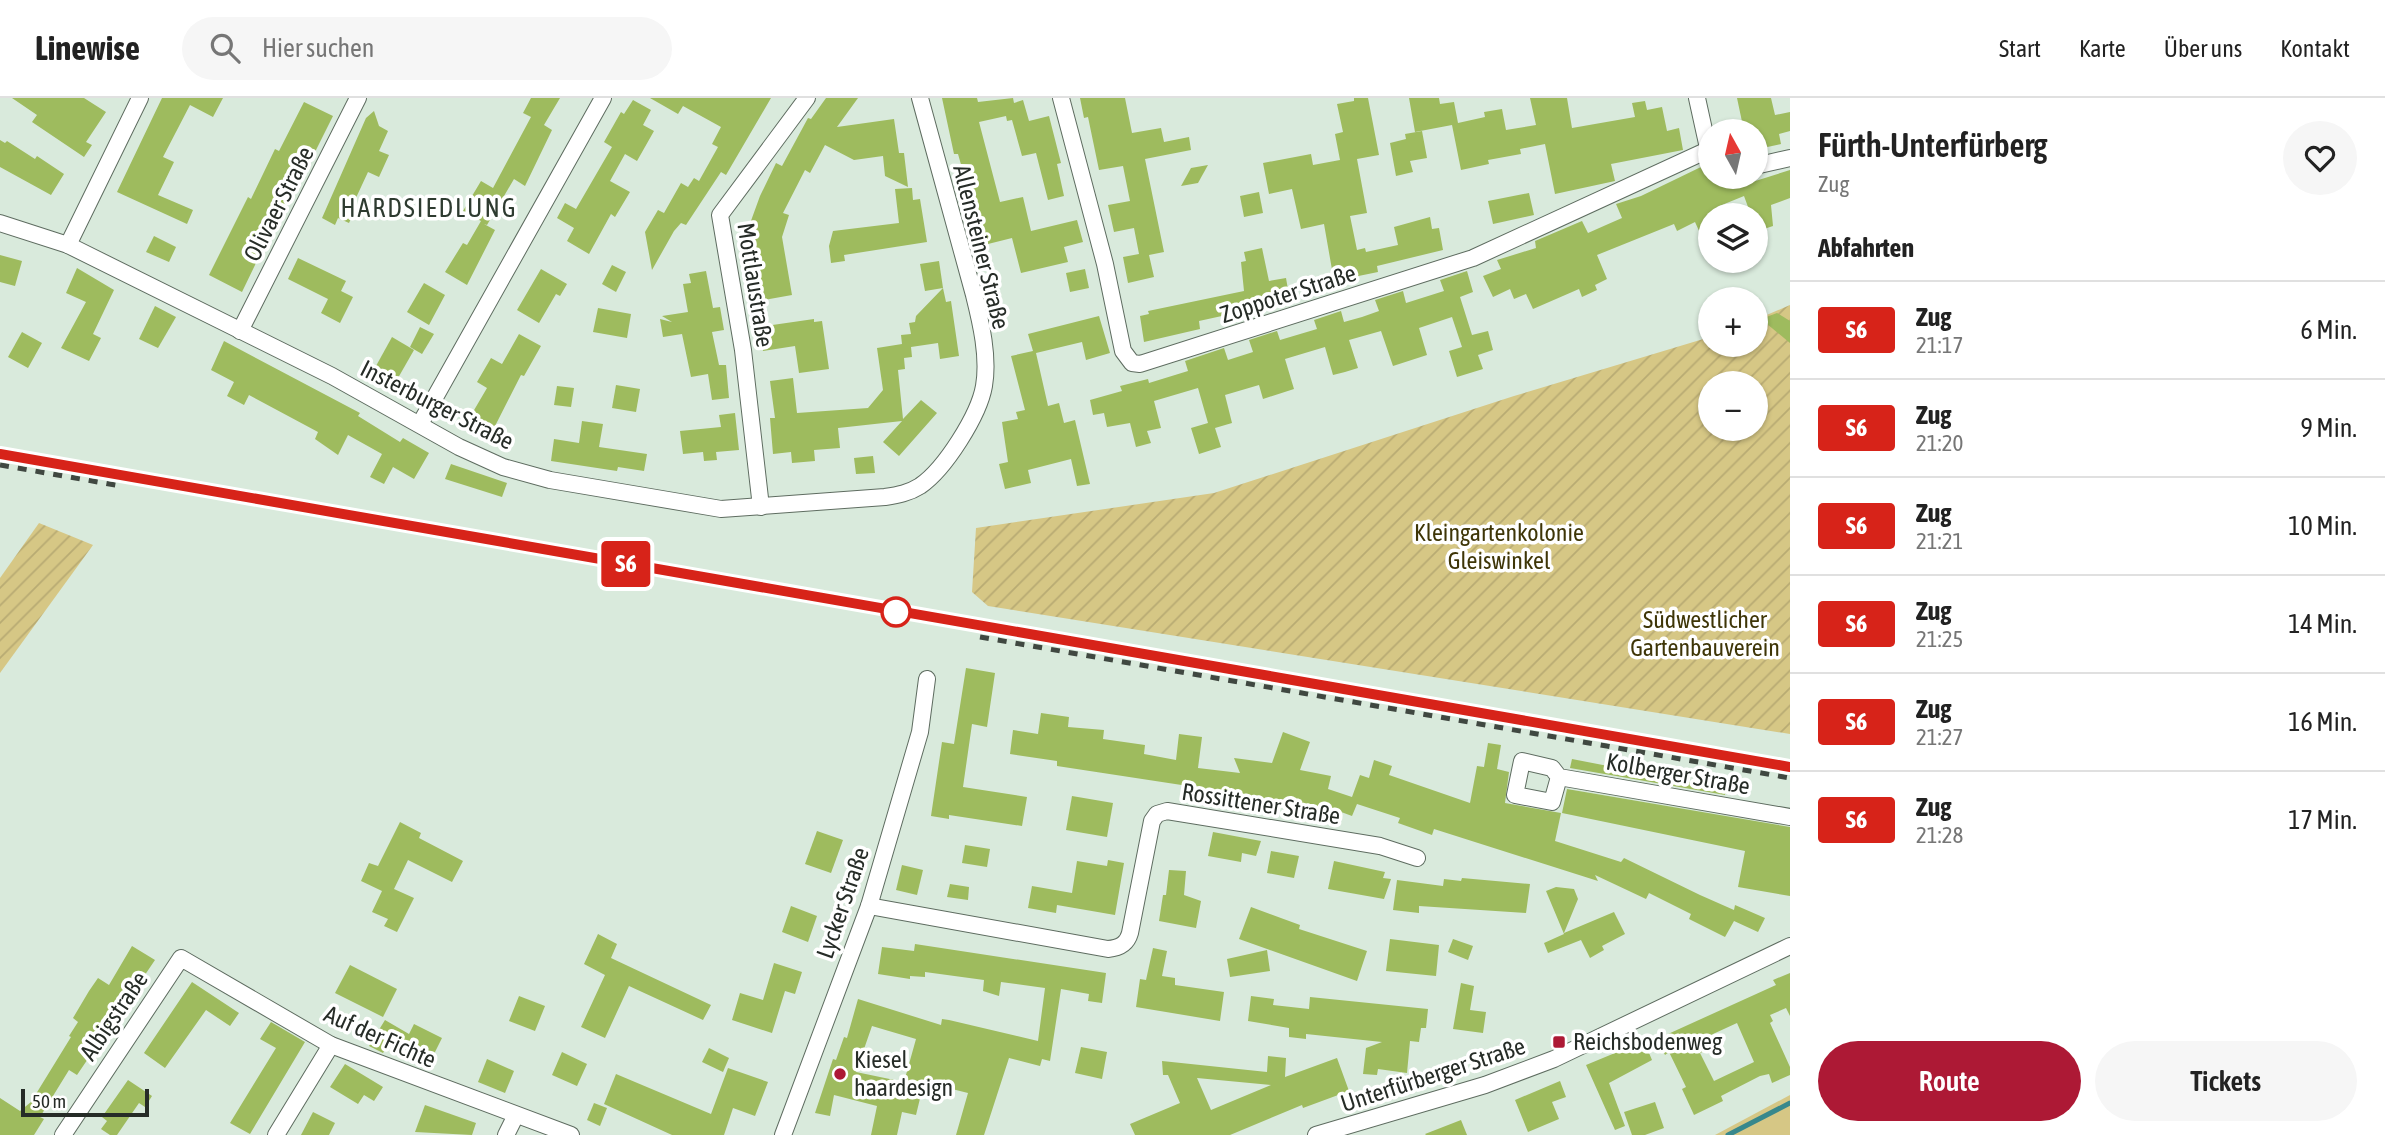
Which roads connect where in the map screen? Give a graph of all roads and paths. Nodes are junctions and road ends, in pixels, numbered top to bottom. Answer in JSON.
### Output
{"nodes":[{"id":1,"x":140,"y":98,"type":"edge"},
{"id":2,"x":358,"y":98,"type":"edge"},
{"id":3,"x":603,"y":98,"type":"edge"},
{"id":4,"x":807,"y":98,"type":"edge"},
{"id":5,"x":920,"y":98,"type":"edge"},
{"id":6,"x":1061,"y":98,"type":"edge"},
{"id":7,"x":1697,"y":98,"type":"edge"},
{"id":8,"x":1702,"y":119,"type":"edge"},
{"id":9,"x":1698,"y":154,"type":"edge"},
{"id":10,"x":1790,"y":158,"type":"edge"},
{"id":11,"x":1768,"y":163,"type":"edge"},
{"id":12,"x":0,"y":223,"type":"edge"},
{"id":13,"x":68,"y":244,"type":"junction"},
{"id":14,"x":240,"y":331,"type":"junction"},
{"id":15,"x":977,"y":409,"type":"joint"},
{"id":16,"x":420,"y":424,"type":"junction"},
{"id":17,"x":761,"y":507,"type":"junction"},
{"id":18,"x":927,"y":679,"type":"dead end"},
{"id":19,"x":1559,"y":777,"type":"dead end"},
{"id":20,"x":1790,"y":817,"type":"edge"},
{"id":21,"x":1417,"y":858,"type":"dead end"},
{"id":22,"x":869,"y":906,"type":"junction"},
{"id":23,"x":1790,"y":946,"type":"edge"},
{"id":24,"x":181,"y":958,"type":"joint"},
{"id":25,"x":331,"y":1045,"type":"junction"},
{"id":26,"x":515,"y":1116,"type":"junction"},
{"id":27,"x":1349,"y":1131,"type":"edge"},
{"id":28,"x":63,"y":1135,"type":"edge"},
{"id":29,"x":276,"y":1135,"type":"edge"},
{"id":30,"x":506,"y":1135,"type":"edge"},
{"id":31,"x":571,"y":1135,"type":"edge"},
{"id":32,"x":783,"y":1135,"type":"edge"},
{"id":33,"x":1316,"y":1135,"type":"edge"}],
"edges":[{"from":1,"to":13,"type":"street"},
{"from":2,"to":14,"type":"street","name":"Olivaer Straße"},
{"from":3,"to":16,"type":"street"},
{"from":4,"to":17,"type":"street","name":"Mottlaustraße"},
{"from":5,"to":15,"type":"street","name":"Allensteiner Straße"},
{"from":6,"to":9,"type":"street","name":"Zoppoter Straße"},
{"from":7,"to":8,"type":"street","name":"Zoppoter Straße"},
{"from":10,"to":11,"type":"street"},
{"from":12,"to":13,"type":"street","name":"Insterburger Straße"},
{"from":13,"to":14,"type":"street","name":"Insterburger Straße"},
{"from":14,"to":16,"type":"street","name":"Insterburger Straße"},
{"from":15,"to":17,"type":"street","name":"Insterburger Straße"},
{"from":16,"to":17,"type":"street","name":"Insterburger Straße"},
{"from":18,"to":22,"type":"street","name":"Lycker Straße"},
{"from":19,"to":20,"type":"street","name":"Kolberger Straße"},
{"from":21,"to":22,"type":"street","name":"Rossittener Straße"},
{"from":22,"to":32,"type":"street","name":"Lycker Straße"},
{"from":23,"to":27,"type":"street","name":"Unterfürberger Straße"},
{"from":24,"to":25,"type":"street","name":"Auf der Fichte"},
{"from":24,"to":28,"type":"street","name":"Albigstraße"},
{"from":25,"to":26,"type":"street","name":"Auf der Fichte"},
{"from":25,"to":29,"type":"street"},
{"from":26,"to":30,"type":"street"},
{"from":26,"to":31,"type":"street","name":"Auf der Fichte"},
{"from":27,"to":33,"type":"street","name":"Unterfürberger Straße"}]}
